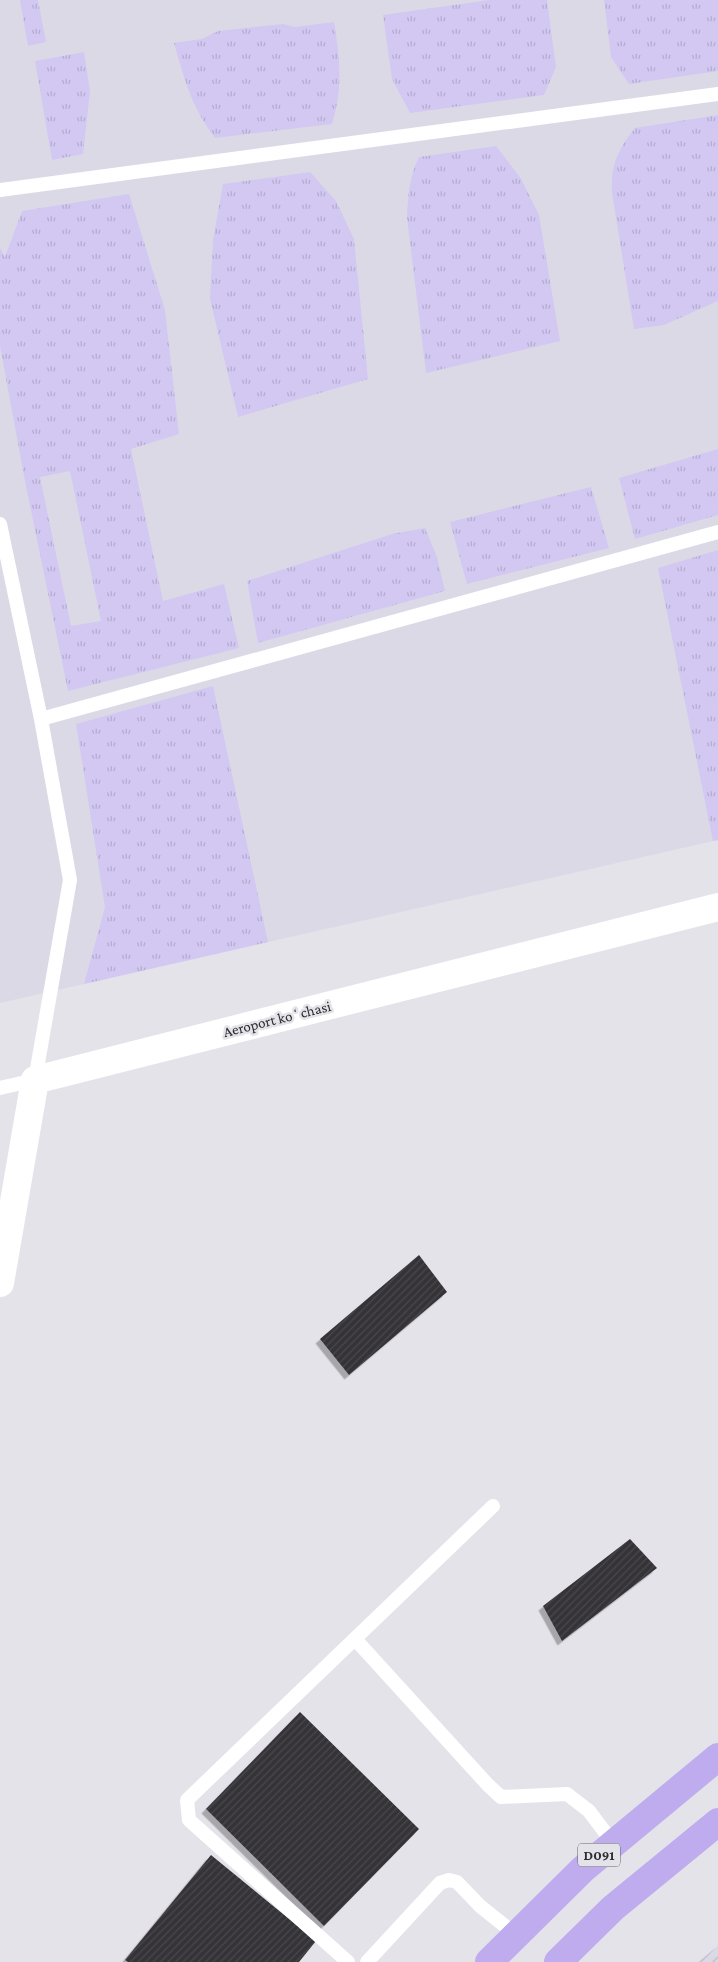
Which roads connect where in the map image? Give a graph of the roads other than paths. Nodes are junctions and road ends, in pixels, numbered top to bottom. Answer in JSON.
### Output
{"nodes":[{"id":1,"x":718,"y":94,"type":"edge"},
{"id":2,"x":0,"y":190,"type":"edge"},
{"id":3,"x":0,"y":524,"type":"edge"},
{"id":4,"x":718,"y":532,"type":"edge"},
{"id":5,"x":41,"y":719,"type":"junction"},
{"id":6,"x":718,"y":907,"type":"edge"},
{"id":7,"x":35,"y":1080,"type":"junction"},
{"id":8,"x":0,"y":1088,"type":"edge"},
{"id":9,"x":0,"y":1283,"type":"edge"},
{"id":10,"x":493,"y":1506,"type":"dead end"},
{"id":11,"x":355,"y":1639,"type":"junction"},
{"id":12,"x":718,"y":1757,"type":"edge"},
{"id":13,"x":718,"y":1822,"type":"edge"},
{"id":14,"x":613,"y":1843,"type":"junction"},
{"id":15,"x":515,"y":1934,"type":"junction"},
{"id":16,"x":348,"y":1962,"type":"edge"},
{"id":17,"x":367,"y":1962,"type":"edge"},
{"id":18,"x":489,"y":1962,"type":"edge"},
{"id":19,"x":558,"y":1962,"type":"edge"}],
"edges":[{"from":1,"to":2,"type":"lane"},
{"from":3,"to":5,"type":"lane"},
{"from":4,"to":5,"type":"lane"},
{"from":5,"to":7,"type":"lane"},
{"from":6,"to":7,"type":"street","name":"Aeroport koʻchasi"},
{"from":7,"to":8,"type":"lane"},
{"from":7,"to":9,"type":"street"},
{"from":10,"to":11,"type":"lane"},
{"from":11,"to":14,"type":"lane"},
{"from":11,"to":16,"type":"lane"},
{"from":12,"to":14,"type":"highway","number":"D091"},
{"from":13,"to":19,"type":"highway"},
{"from":14,"to":15,"type":"highway","number":"D091"},
{"from":15,"to":17,"type":"lane"},
{"from":15,"to":18,"type":"highway","number":"D091"}]}
